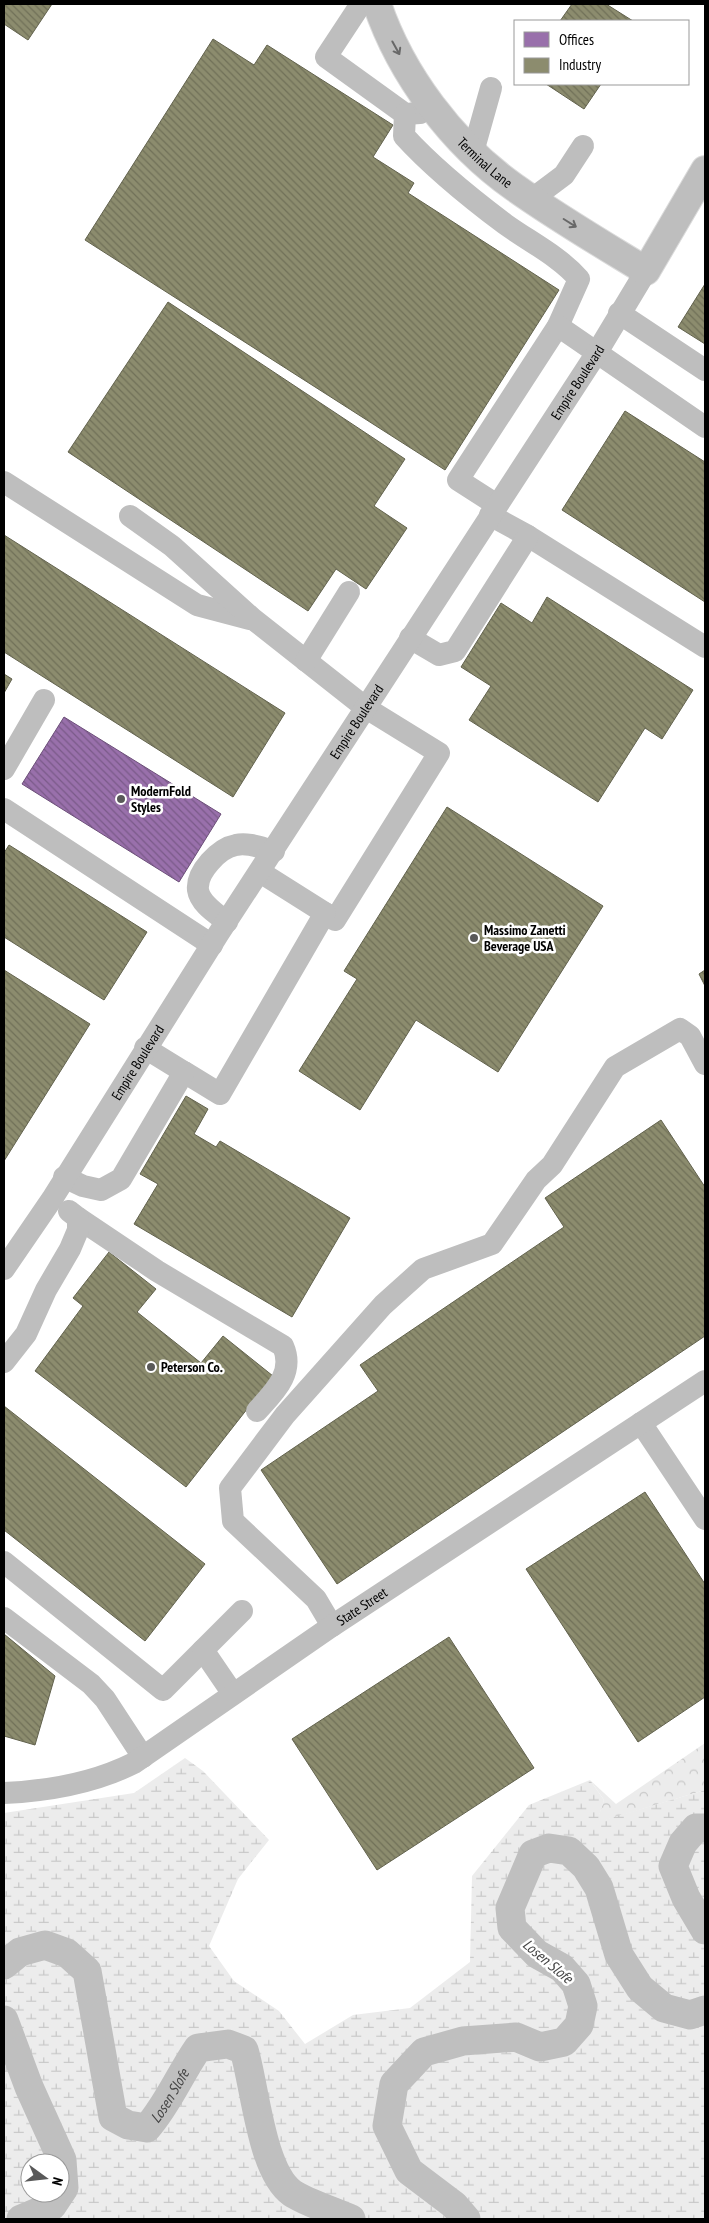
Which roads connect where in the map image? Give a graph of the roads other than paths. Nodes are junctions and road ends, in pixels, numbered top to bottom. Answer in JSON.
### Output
{"nodes":[{"id":1,"x":360,"y":4,"type":"edge"},
{"id":2,"x":377,"y":4,"type":"edge"},
{"id":3,"x":491,"y":88,"type":"dead end"},
{"id":4,"x":437,"y":111,"type":"junction"},
{"id":5,"x":404,"y":125,"type":"junction"},
{"id":6,"x":583,"y":146,"type":"dead end"},
{"id":7,"x":473,"y":152,"type":"junction"},
{"id":8,"x":705,"y":170,"type":"edge"},
{"id":9,"x":532,"y":199,"type":"junction"},
{"id":10,"x":646,"y":271,"type":"junction"},
{"id":11,"x":619,"y":313,"type":"junction"},
{"id":12,"x":558,"y":326,"type":"junction"},
{"id":13,"x":596,"y":354,"type":"junction"},
{"id":14,"x":705,"y":370,"type":"edge"},
{"id":15,"x":705,"y":428,"type":"edge"},
{"id":16,"x":4,"y":482,"type":"edge"},
{"id":17,"x":494,"y":510,"type":"junction"},
{"id":18,"x":130,"y":516,"type":"dead end"},
{"id":19,"x":528,"y":536,"type":"junction"},
{"id":20,"x":349,"y":592,"type":"dead end"},
{"id":21,"x":253,"y":620,"type":"junction"},
{"id":22,"x":410,"y":638,"type":"junction"},
{"id":23,"x":705,"y":647,"type":"edge"},
{"id":24,"x":306,"y":661,"type":"junction"},
{"id":25,"x":44,"y":700,"type":"dead end"},
{"id":26,"x":366,"y":708,"type":"junction"},
{"id":27,"x":4,"y":769,"type":"edge"},
{"id":28,"x":4,"y":809,"type":"edge"},
{"id":29,"x":274,"y":851,"type":"junction"},
{"id":30,"x":260,"y":872,"type":"junction"},
{"id":31,"x":325,"y":913,"type":"junction"},
{"id":32,"x":227,"y":922,"type":"junction"},
{"id":33,"x":212,"y":945,"type":"junction"},
{"id":34,"x":145,"y":1048,"type":"junction"},
{"id":35,"x":705,"y":1064,"type":"edge"},
{"id":36,"x":184,"y":1072,"type":"junction"},
{"id":37,"x":64,"y":1176,"type":"junction"},
{"id":38,"x":52,"y":1199,"type":"junction"},
{"id":39,"x":78,"y":1218,"type":"junction"},
{"id":40,"x":4,"y":1269,"type":"edge"},
{"id":41,"x":4,"y":1362,"type":"edge"},
{"id":42,"x":705,"y":1381,"type":"edge"},
{"id":43,"x":257,"y":1411,"type":"dead end"},
{"id":44,"x":641,"y":1423,"type":"junction"},
{"id":45,"x":705,"y":1519,"type":"edge"},
{"id":46,"x":4,"y":1562,"type":"edge"},
{"id":47,"x":242,"y":1611,"type":"dead end"},
{"id":48,"x":4,"y":1618,"type":"edge"},
{"id":49,"x":332,"y":1626,"type":"junction"},
{"id":50,"x":203,"y":1650,"type":"junction"},
{"id":51,"x":233,"y":1694,"type":"junction"},
{"id":52,"x":143,"y":1757,"type":"junction"},
{"id":53,"x":4,"y":1793,"type":"edge"}],
"edges":[{"from":1,"to":5,"type":"street"},
{"from":2,"to":4,"type":"main road","name":"Terminal Lane","one_way":true},
{"from":3,"to":7,"type":"street"},
{"from":4,"to":5,"type":"street"},
{"from":4,"to":7,"type":"main road","name":"Terminal Lane"},
{"from":5,"to":12,"type":"street"},
{"from":6,"to":9,"type":"street"},
{"from":7,"to":9,"type":"main road","name":"Terminal Lane"},
{"from":8,"to":10,"type":"main road","name":"Empire Boulevard"},
{"from":9,"to":10,"type":"main road","name":"Terminal Lane","one_way":true},
{"from":10,"to":11,"type":"street","name":"Empire Boulevard"},
{"from":11,"to":13,"type":"street","name":"Empire Boulevard"},
{"from":11,"to":14,"type":"street"},
{"from":12,"to":13,"type":"street"},
{"from":12,"to":17,"type":"street"},
{"from":13,"to":15,"type":"street"},
{"from":13,"to":17,"type":"street","name":"Empire Boulevard"},
{"from":16,"to":21,"type":"street"},
{"from":17,"to":19,"type":"street"},
{"from":17,"to":22,"type":"street","name":"Empire Boulevard"},
{"from":18,"to":21,"type":"street"},
{"from":19,"to":22,"type":"street"},
{"from":19,"to":23,"type":"street"},
{"from":20,"to":24,"type":"street"},
{"from":21,"to":24,"type":"street"},
{"from":22,"to":26,"type":"street","name":"Empire Boulevard"},
{"from":24,"to":26,"type":"street"},
{"from":25,"to":27,"type":"street"},
{"from":26,"to":29,"type":"street","name":"Empire Boulevard"},
{"from":26,"to":31,"type":"street"},
{"from":28,"to":33,"type":"street"},
{"from":29,"to":30,"type":"street","name":"Empire Boulevard"},
{"from":29,"to":32,"type":"street"},
{"from":30,"to":31,"type":"street"},
{"from":30,"to":32,"type":"street","name":"Empire Boulevard"},
{"from":31,"to":36,"type":"street"},
{"from":32,"to":33,"type":"street","name":"Empire Boulevard"},
{"from":33,"to":34,"type":"street","name":"Empire Boulevard"},
{"from":34,"to":36,"type":"street"},
{"from":34,"to":37,"type":"street","name":"Empire Boulevard"},
{"from":35,"to":49,"type":"street"},
{"from":36,"to":37,"type":"street"},
{"from":37,"to":38,"type":"street","name":"Empire Boulevard"},
{"from":38,"to":39,"type":"street"},
{"from":38,"to":40,"type":"street","name":"Empire Boulevard"},
{"from":39,"to":41,"type":"street"},
{"from":39,"to":43,"type":"street"},
{"from":42,"to":44,"type":"street","name":"State Street"},
{"from":44,"to":45,"type":"street"},
{"from":44,"to":49,"type":"street","name":"State Street"},
{"from":46,"to":50,"type":"street"},
{"from":47,"to":50,"type":"street"},
{"from":48,"to":52,"type":"street"},
{"from":49,"to":51,"type":"street","name":"State Street"},
{"from":50,"to":51,"type":"street"},
{"from":51,"to":52,"type":"street","name":"State Street"},
{"from":52,"to":53,"type":"street","name":"State Street"}]}
